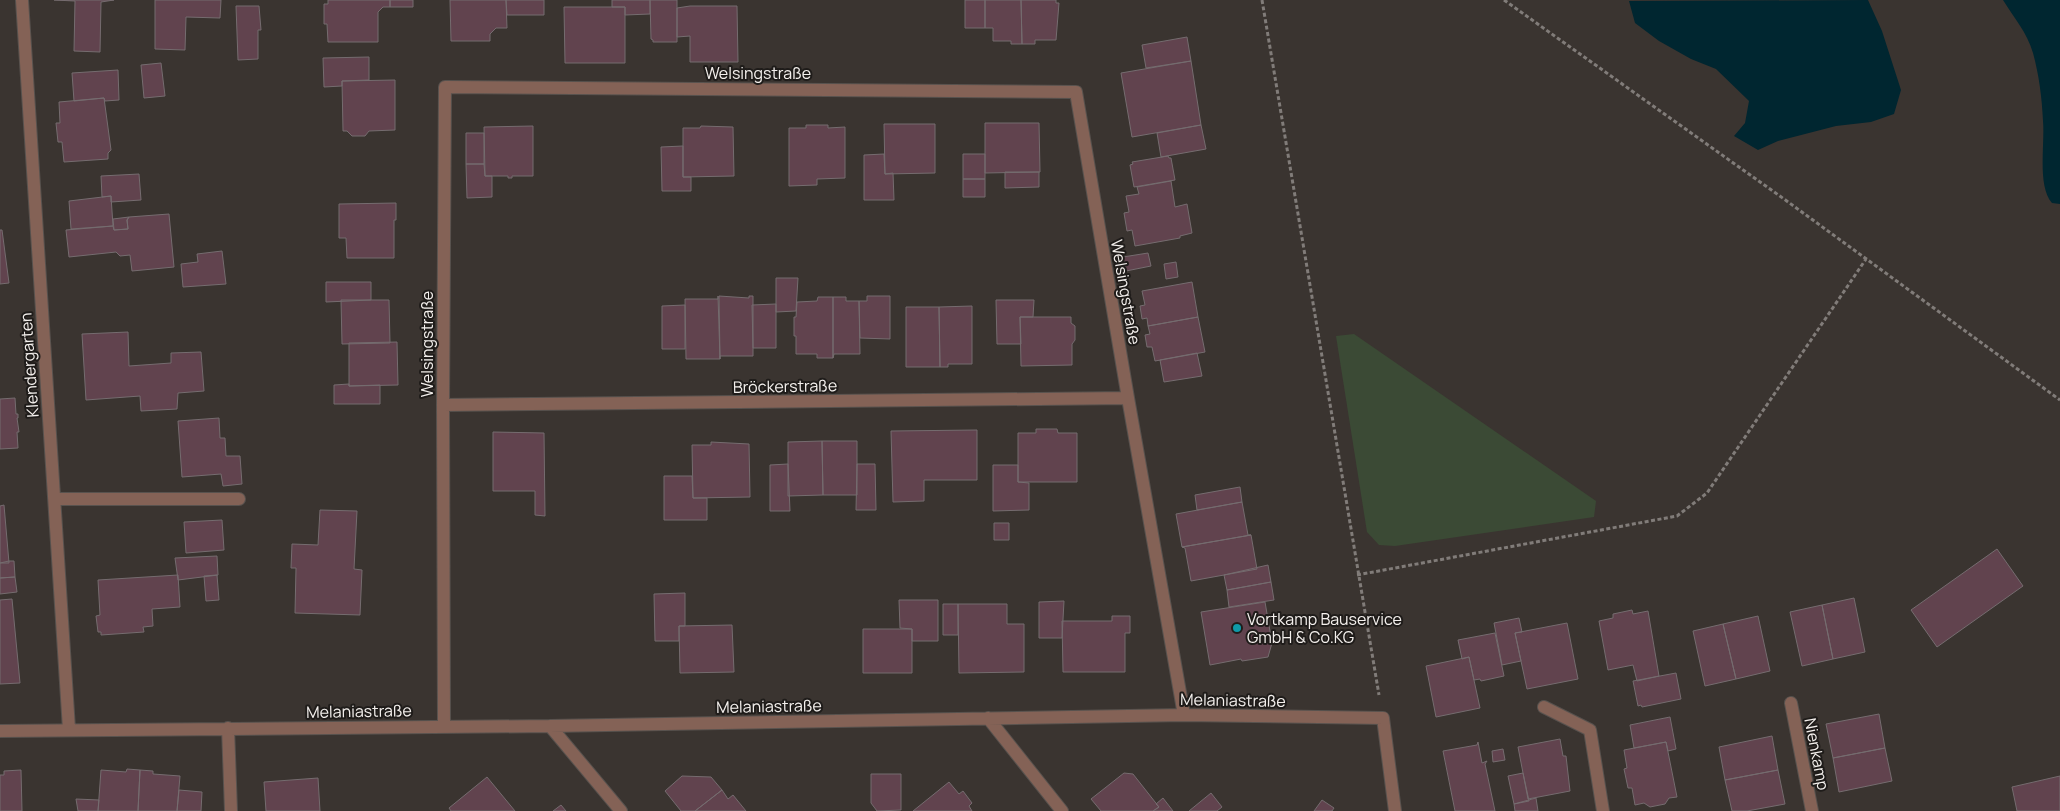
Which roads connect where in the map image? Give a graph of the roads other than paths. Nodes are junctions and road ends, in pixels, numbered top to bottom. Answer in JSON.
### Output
{"nodes":[{"id":1,"x":22,"y":0,"type":"edge"},
{"id":2,"x":1128,"y":398,"type":"junction"},
{"id":3,"x":443,"y":406,"type":"junction"},
{"id":4,"x":54,"y":499,"type":"junction"},
{"id":5,"x":239,"y":499,"type":"dead end"},
{"id":6,"x":1791,"y":703,"type":"dead end"},
{"id":7,"x":1544,"y":707,"type":"dead end"},
{"id":8,"x":1184,"y":715,"type":"junction"},
{"id":9,"x":988,"y":718,"type":"junction"},
{"id":10,"x":444,"y":726,"type":"junction"},
{"id":11,"x":550,"y":726,"type":"junction"},
{"id":12,"x":228,"y":728,"type":"junction"},
{"id":13,"x":69,"y":729,"type":"junction"},
{"id":14,"x":0,"y":730,"type":"edge"},
{"id":15,"x":231,"y":811,"type":"edge"},
{"id":16,"x":621,"y":811,"type":"edge"},
{"id":17,"x":1062,"y":811,"type":"edge"},
{"id":18,"x":1395,"y":811,"type":"edge"},
{"id":19,"x":1603,"y":811,"type":"edge"},
{"id":20,"x":1812,"y":811,"type":"edge"}],
"edges":[{"from":1,"to":4,"type":"street","name":"Klendergarten"},
{"from":2,"to":3,"type":"street","name":"Bröckerstraße"},
{"from":2,"to":3,"type":"street","name":"Welsingstraße"},
{"from":2,"to":8,"type":"street","name":"Welsingstraße"},
{"from":3,"to":10,"type":"street","name":"Welsingstraße"},
{"from":4,"to":5,"type":"street"},
{"from":4,"to":13,"type":"street","name":"Klendergarten"},
{"from":6,"to":20,"type":"street","name":"Nienkamp"},
{"from":7,"to":19,"type":"street"},
{"from":8,"to":9,"type":"street","name":"Melaniastraße"},
{"from":8,"to":18,"type":"street","name":"Melaniastraße"},
{"from":9,"to":11,"type":"street","name":"Melaniastraße"},
{"from":9,"to":17,"type":"street"},
{"from":10,"to":11,"type":"street","name":"Melaniastraße"},
{"from":10,"to":12,"type":"street","name":"Melaniastraße"},
{"from":11,"to":16,"type":"street"},
{"from":12,"to":13,"type":"street","name":"Melaniastraße"},
{"from":12,"to":15,"type":"street"},
{"from":13,"to":14,"type":"street","name":"Melaniastraße"}]}
